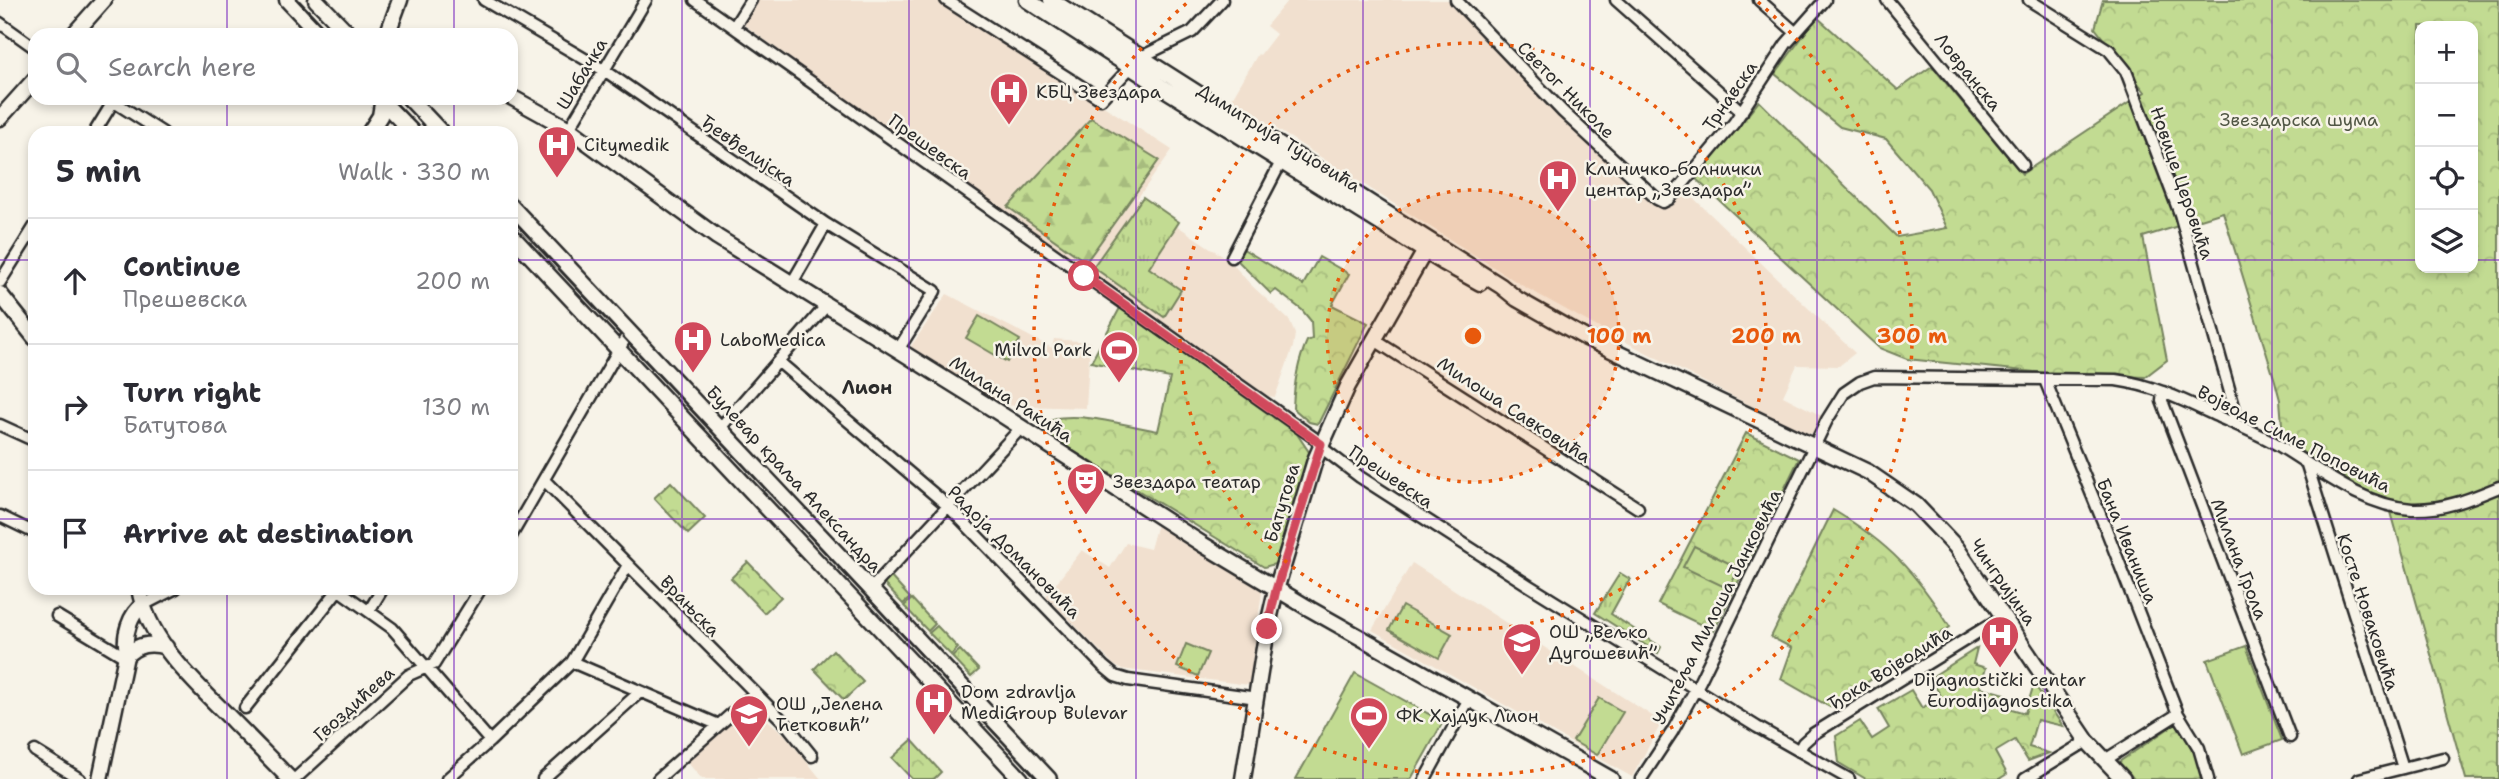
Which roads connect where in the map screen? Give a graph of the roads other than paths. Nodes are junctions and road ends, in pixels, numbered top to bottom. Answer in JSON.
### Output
{"nodes":[{"id":1,"x":104,"y":0,"type":"edge"},
{"id":2,"x":287,"y":0,"type":"edge"},
{"id":3,"x":316,"y":0,"type":"edge"},
{"id":4,"x":400,"y":0,"type":"edge"},
{"id":5,"x":484,"y":0,"type":"edge"},
{"id":6,"x":646,"y":0,"type":"edge"},
{"id":7,"x":695,"y":0,"type":"edge"},
{"id":8,"x":751,"y":0,"type":"edge"},
{"id":9,"x":946,"y":0,"type":"edge"},
{"id":10,"x":1027,"y":0,"type":"edge"},
{"id":11,"x":1051,"y":0,"type":"edge"},
{"id":12,"x":1222,"y":0,"type":"edge"},
{"id":13,"x":1456,"y":0,"type":"edge"},
{"id":14,"x":1616,"y":0,"type":"edge"},
{"id":15,"x":1759,"y":0,"type":"edge"},
{"id":16,"x":1825,"y":0,"type":"edge"},
{"id":17,"x":1887,"y":0,"type":"edge"},
{"id":18,"x":2029,"y":0,"type":"edge"},
{"id":19,"x":0,"y":23,"type":"edge"},
{"id":20,"x":734,"y":27,"type":"junction"},
{"id":21,"x":80,"y":28,"type":"edge"},
{"id":22,"x":313,"y":28,"type":"edge"},
{"id":23,"x":343,"y":28,"type":"edge"},
{"id":24,"x":393,"y":28,"type":"edge"},
{"id":25,"x":1795,"y":32,"type":"junction"},
{"id":26,"x":28,"y":42,"type":"edge"},
{"id":27,"x":1134,"y":62,"type":"junction"},
{"id":28,"x":603,"y":70,"type":"junction"},
{"id":29,"x":28,"y":87,"type":"edge"},
{"id":30,"x":518,"y":101,"type":"edge"},
{"id":31,"x":108,"y":105,"type":"edge"},
{"id":32,"x":119,"y":105,"type":"edge"},
{"id":33,"x":381,"y":105,"type":"edge"},
{"id":34,"x":387,"y":105,"type":"edge"},
{"id":35,"x":416,"y":105,"type":"edge"},
{"id":36,"x":1742,"y":111,"type":"junction"},
{"id":37,"x":0,"y":118,"type":"edge"},
{"id":38,"x":98,"y":126,"type":"edge"},
{"id":39,"x":152,"y":126,"type":"edge"},
{"id":40,"x":374,"y":126,"type":"edge"},
{"id":41,"x":406,"y":126,"type":"edge"},
{"id":42,"x":436,"y":126,"type":"edge"},
{"id":43,"x":569,"y":129,"type":"junction"},
{"id":44,"x":1281,"y":162,"type":"junction"},
{"id":45,"x":2023,"y":164,"type":"dead end"},
{"id":46,"x":1657,"y":199,"type":"joint"},
{"id":47,"x":518,"y":213,"type":"edge"},
{"id":48,"x":826,"y":224,"type":"junction"},
{"id":49,"x":28,"y":237,"type":"edge"},
{"id":50,"x":518,"y":243,"type":"edge"},
{"id":51,"x":1427,"y":246,"type":"junction"},
{"id":52,"x":1232,"y":257,"type":"dead end"},
{"id":53,"x":0,"y":282,"type":"edge"},
{"id":54,"x":792,"y":283,"type":"junction"},
{"id":55,"x":0,"y":294,"type":"edge"},
{"id":56,"x":827,"y":305,"type":"junction"},
{"id":57,"x":28,"y":329,"type":"edge"},
{"id":58,"x":629,"y":332,"type":"junction"},
{"id":59,"x":1373,"y":339,"type":"junction"},
{"id":60,"x":618,"y":350,"type":"junction"},
{"id":61,"x":898,"y":350,"type":"junction"},
{"id":62,"x":779,"y":362,"type":"junction"},
{"id":63,"x":2045,"y":380,"type":"junction"},
{"id":64,"x":2163,"y":392,"type":"junction"},
{"id":65,"x":2233,"y":423,"type":"junction"},
{"id":66,"x":0,"y":425,"type":"edge"},
{"id":67,"x":720,"y":428,"type":"junction"},
{"id":68,"x":1021,"y":428,"type":"junction"},
{"id":69,"x":28,"y":438,"type":"edge"},
{"id":70,"x":1321,"y":444,"type":"junction"},
{"id":71,"x":1815,"y":445,"type":"junction"},
{"id":72,"x":2306,"y":465,"type":"junction"},
{"id":73,"x":544,"y":480,"type":"junction"},
{"id":74,"x":2499,"y":487,"type":"edge"},
{"id":75,"x":948,"y":506,"type":"junction"},
{"id":76,"x":1638,"y":508,"type":"dead end"},
{"id":77,"x":0,"y":516,"type":"edge"},
{"id":78,"x":518,"y":524,"type":"edge"},
{"id":79,"x":28,"y":530,"type":"edge"},
{"id":80,"x":628,"y":565,"type":"junction"},
{"id":81,"x":871,"y":589,"type":"junction"},
{"id":82,"x":1276,"y":590,"type":"junction"},
{"id":83,"x":141,"y":595,"type":"edge"},
{"id":84,"x":162,"y":595,"type":"edge"},
{"id":85,"x":332,"y":595,"type":"edge"},
{"id":86,"x":346,"y":595,"type":"edge"},
{"id":87,"x":379,"y":595,"type":"edge"},
{"id":88,"x":477,"y":595,"type":"edge"},
{"id":89,"x":143,"y":605,"type":"junction"},
{"id":90,"x":369,"y":611,"type":"junction"},
{"id":91,"x":57,"y":616,"type":"dead end"},
{"id":92,"x":2004,"y":616,"type":"junction"},
{"id":93,"x":166,"y":648,"type":"junction"},
{"id":94,"x":126,"y":654,"type":"junction"},
{"id":95,"x":572,"y":662,"type":"junction"},
{"id":96,"x":425,"y":668,"type":"junction"},
{"id":97,"x":1696,"y":689,"type":"junction"},
{"id":98,"x":640,"y":692,"type":"junction"},
{"id":99,"x":755,"y":692,"type":"junction"},
{"id":100,"x":1257,"y":698,"type":"junction"},
{"id":101,"x":1469,"y":699,"type":"junction"},
{"id":102,"x":245,"y":708,"type":"dead end"},
{"id":103,"x":2178,"y":714,"type":"junction"},
{"id":104,"x":719,"y":726,"type":"junction"},
{"id":105,"x":2290,"y":737,"type":"dead end"},
{"id":106,"x":490,"y":741,"type":"junction"},
{"id":107,"x":2087,"y":741,"type":"junction"},
{"id":108,"x":35,"y":751,"type":"dead end"},
{"id":109,"x":1799,"y":751,"type":"junction"},
{"id":110,"x":812,"y":756,"type":"dead end"},
{"id":111,"x":2443,"y":758,"type":"dead end"},
{"id":112,"x":1246,"y":759,"type":"junction"},
{"id":113,"x":2105,"y":760,"type":"junction"},
{"id":114,"x":2403,"y":768,"type":"junction"},
{"id":115,"x":80,"y":779,"type":"edge"},
{"id":116,"x":100,"y":779,"type":"edge"},
{"id":117,"x":293,"y":779,"type":"edge"},
{"id":118,"x":447,"y":779,"type":"edge"},
{"id":119,"x":543,"y":779,"type":"edge"},
{"id":120,"x":657,"y":779,"type":"edge"},
{"id":121,"x":1021,"y":779,"type":"edge"},
{"id":122,"x":1049,"y":779,"type":"edge"},
{"id":123,"x":1236,"y":779,"type":"edge"},
{"id":124,"x":1244,"y":779,"type":"edge"},
{"id":125,"x":1424,"y":779,"type":"edge"},
{"id":126,"x":1611,"y":779,"type":"edge"},
{"id":127,"x":1640,"y":779,"type":"edge"},
{"id":128,"x":1849,"y":779,"type":"edge"},
{"id":129,"x":2025,"y":779,"type":"edge"},
{"id":130,"x":2123,"y":779,"type":"edge"},
{"id":131,"x":2207,"y":779,"type":"edge"},
{"id":132,"x":2359,"y":779,"type":"edge"}],
"edges":[{"from":1,"to":21,"type":"main road"},
{"from":2,"to":22,"type":"main road"},
{"from":3,"to":23,"type":"main road"},
{"from":4,"to":24,"type":"main road"},
{"from":5,"to":28,"type":"street","name":"Ђевђелијска"},
{"from":6,"to":28,"type":"street","name":"Шабачка"},
{"from":7,"to":20,"type":"street","name":"Прешевска"},
{"from":8,"to":20,"type":"street"},
{"from":9,"to":27,"type":"street"},
{"from":10,"to":27,"type":"main road","name":"Димитрија Туцовића"},
{"from":11,"to":27,"type":"main road","name":"Димитрија Туцовића"},
{"from":12,"to":27,"type":"street"},
{"from":13,"to":46,"type":"street","name":"Светог Николе"},
{"from":14,"to":36,"type":"street"},
{"from":15,"to":25,"type":"street"},
{"from":16,"to":25,"type":"street","name":"Трнавска"},
{"from":17,"to":45,"type":"street","name":"Ловранска"},
{"from":18,"to":65,"type":"street","name":"Новице Церовића"},
{"from":19,"to":26,"type":"street"},
{"from":20,"to":70,"type":"street","name":"Прешевска"},
{"from":25,"to":36,"type":"street","name":"Трнавска"},
{"from":27,"to":44,"type":"main road","name":"Димитрија Туцовића"},
{"from":27,"to":51,"type":"main road","name":"Димитрија Туцовића"},
{"from":28,"to":43,"type":"street","name":"Шабачка"},
{"from":28,"to":48,"type":"street","name":"Ђевђелијска"},
{"from":29,"to":37,"type":"main road"},
{"from":30,"to":43,"type":"main road","name":"Милана Ракића"},
{"from":31,"to":38,"type":"street"},
{"from":32,"to":39,"type":"street"},
{"from":33,"to":40,"type":"main road"},
{"from":34,"to":41,"type":"main road"},
{"from":35,"to":42,"type":"main road"},
{"from":36,"to":46,"type":"street","name":"Трнавска"},
{"from":43,"to":54,"type":"main road","name":"Милана Ракића"},
{"from":44,"to":51,"type":"main road","name":"Димитрија Туцовића"},
{"from":44,"to":52,"type":"street"},
{"from":47,"to":58,"type":"main road","name":"Булевар краља Александра"},
{"from":48,"to":54,"type":"street"},
{"from":48,"to":61,"type":"street","name":"Ђевђелијска"},
{"from":49,"to":53,"type":"street"},
{"from":50,"to":60,"type":"main road"},
{"from":51,"to":59,"type":"main road","name":"Батутова"},
{"from":51,"to":71,"type":"main road","name":"Димитрија Туцовића"},
{"from":54,"to":56,"type":"main road","name":"Милана Ракића"},
{"from":55,"to":57,"type":"main road"},
{"from":56,"to":61,"type":"main road","name":"Милана Ракића"},
{"from":56,"to":62,"type":"street"},
{"from":58,"to":60,"type":"street"},
{"from":58,"to":67,"type":"main road","name":"Булевар краља Александра"},
{"from":59,"to":70,"type":"main road","name":"Батутова"},
{"from":59,"to":76,"type":"street","name":"Милоша Савковића"},
{"from":60,"to":73,"type":"street"},
{"from":60,"to":121,"type":"main road"},
{"from":61,"to":68,"type":"main road","name":"Милана Ракића"},
{"from":62,"to":67,"type":"street"},
{"from":62,"to":75,"type":"street","name":"Радоја Домановића"},
{"from":63,"to":64,"type":"street","name":"Војводе Симе Поповића"},
{"from":63,"to":71,"type":"street","name":"Војводе Симе Поповића"},
{"from":63,"to":103,"type":"street","name":"Бана Иваниша"},
{"from":64,"to":65,"type":"street","name":"Војводе Симе Поповића"},
{"from":64,"to":105,"type":"street","name":"Милана Грола"},
{"from":65,"to":72,"type":"street","name":"Војводе Симе Поповића"},
{"from":66,"to":69,"type":"street"},
{"from":67,"to":81,"type":"main road","name":"Булевар краља Александра"},
{"from":68,"to":75,"type":"street"},
{"from":68,"to":82,"type":"main road","name":"Милана Ракића"},
{"from":70,"to":82,"type":"main road","name":"Батутова"},
{"from":70,"to":97,"type":"street","name":"Прешевска"},
{"from":71,"to":92,"type":"main road","name":"Чингријина"},
{"from":71,"to":97,"type":"street","name":"Учитеља Милоша Јанковића"},
{"from":72,"to":74,"type":"street","name":"Војводе Симе Поповића"},
{"from":72,"to":114,"type":"street","name":"Косте Новаковића"},
{"from":73,"to":78,"type":"street"},
{"from":73,"to":80,"type":"street","name":"Врањска"},
{"from":75,"to":81,"type":"street"},
{"from":75,"to":100,"type":"street","name":"Радоја Домановића"},
{"from":77,"to":79,"type":"street"},
{"from":80,"to":95,"type":"street"},
{"from":80,"to":99,"type":"street","name":"Врањска"},
{"from":81,"to":122,"type":"main road","name":"Булевар краља Александра"},
{"from":82,"to":100,"type":"main road","name":"Батутова"},
{"from":82,"to":101,"type":"main road","name":"Милана Ракића"},
{"from":83,"to":89,"type":"main road"},
{"from":84,"to":89,"type":"street"},
{"from":85,"to":102,"type":"street"},
{"from":86,"to":90,"type":"street"},
{"from":87,"to":90,"type":"street"},
{"from":88,"to":96,"type":"street","name":"Гвоздићева"},
{"from":89,"to":93,"type":"main road"},
{"from":89,"to":94,"type":"main road"},
{"from":90,"to":96,"type":"street"},
{"from":91,"to":94,"type":"street"},
{"from":92,"to":107,"type":"main road","name":"Чингријина"},
{"from":92,"to":109,"type":"street","name":"Ђока Војводића"},
{"from":93,"to":94,"type":"main road"},
{"from":93,"to":117,"type":"main road"},
{"from":94,"to":116,"type":"main road"},
{"from":95,"to":98,"type":"street"},
{"from":95,"to":106,"type":"street"},
{"from":96,"to":106,"type":"street"},
{"from":96,"to":117,"type":"street","name":"Гвоздићева"},
{"from":97,"to":109,"type":"street","name":"Прешевска"},
{"from":97,"to":127,"type":"street","name":"Учитеља Милоша Јанковића"},
{"from":98,"to":104,"type":"street"},
{"from":98,"to":119,"type":"street"},
{"from":99,"to":104,"type":"street"},
{"from":99,"to":110,"type":"street","name":"Врањска"},
{"from":100,"to":112,"type":"main road","name":"Батутова"},
{"from":101,"to":125,"type":"street"},
{"from":101,"to":126,"type":"main road","name":"Милана Ракића"},
{"from":103,"to":113,"type":"street"},
{"from":103,"to":131,"type":"street","name":"Бана Иваниша"},
{"from":104,"to":120,"type":"street"},
{"from":106,"to":118,"type":"street"},
{"from":107,"to":113,"type":"main road","name":"Чингријина"},
{"from":107,"to":129,"type":"street"},
{"from":108,"to":115,"type":"street"},
{"from":109,"to":128,"type":"street","name":"Прешевска"},
{"from":111,"to":114,"type":"street"},
{"from":112,"to":123,"type":"main road","name":"Батутова"},
{"from":112,"to":124,"type":"main road","name":"Батутова"},
{"from":113,"to":130,"type":"main road","name":"Чингријина"},
{"from":114,"to":132,"type":"street"}]}
